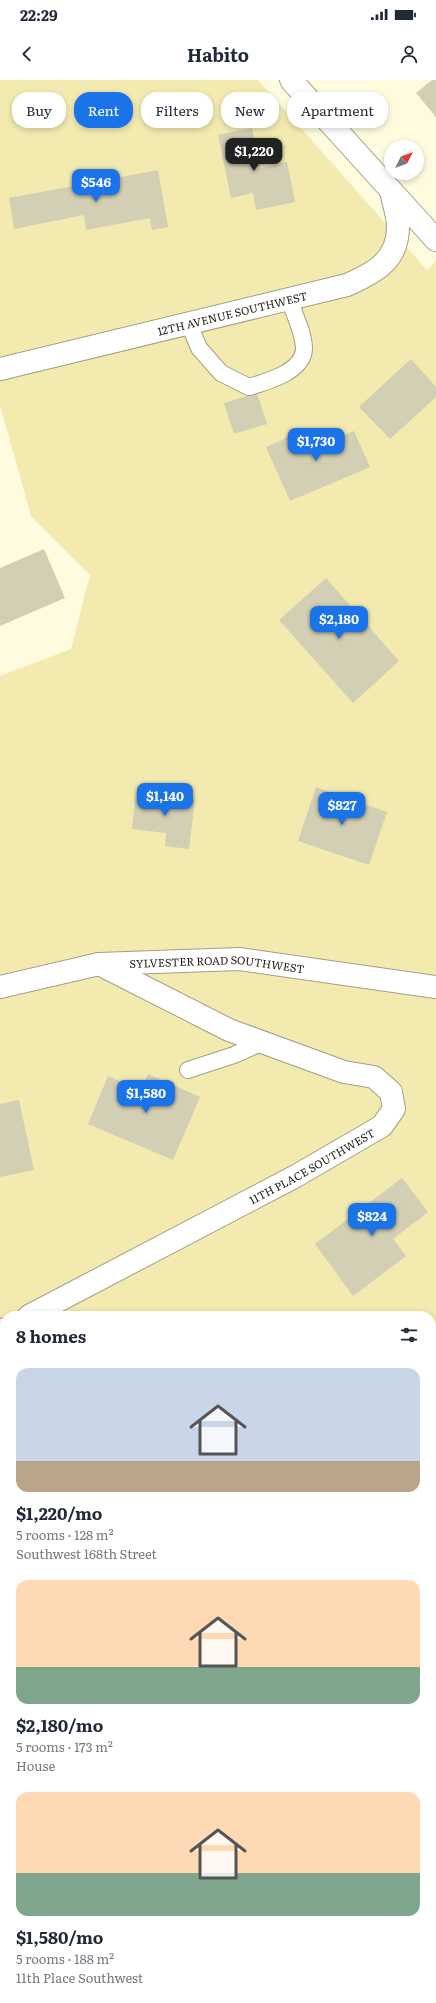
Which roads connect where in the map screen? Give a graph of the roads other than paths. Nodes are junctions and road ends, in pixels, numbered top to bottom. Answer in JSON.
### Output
{"nodes":[{"id":1,"x":292,"y":80,"type":"edge"},
{"id":2,"x":390,"y":190,"type":"junction"},
{"id":3,"x":436,"y":240,"type":"edge"},
{"id":4,"x":289,"y":299,"type":"junction"},
{"id":5,"x":189,"y":324,"type":"junction"},
{"id":6,"x":0,"y":369,"type":"edge"},
{"id":7,"x":100,"y":964,"type":"junction"},
{"id":8,"x":0,"y":987,"type":"edge"},
{"id":9,"x":436,"y":987,"type":"edge"},
{"id":10,"x":263,"y":1042,"type":"junction"},
{"id":11,"x":188,"y":1070,"type":"dead end"},
{"id":12,"x":39,"y":1311,"type":"edge"}],
"edges":[{"from":1,"to":2,"type":"street"},
{"from":2,"to":3,"type":"street"},
{"from":2,"to":4,"type":"street","name":"12TH AVENUE SOUTHWEST"},
{"from":4,"to":5,"type":"street","name":"12TH AVENUE SOUTHWEST"},
{"from":4,"to":5,"type":"lane"},
{"from":5,"to":6,"type":"street","name":"12TH AVENUE SOUTHWEST"},
{"from":7,"to":8,"type":"street","name":"SYLVESTER ROAD SOUTHWEST"},
{"from":7,"to":9,"type":"street","name":"SYLVESTER ROAD SOUTHWEST"},
{"from":7,"to":10,"type":"street","name":"11TH PLACE SOUTHWEST"},
{"from":10,"to":11,"type":"lane"},
{"from":10,"to":12,"type":"street","name":"11TH PLACE SOUTHWEST"}]}
